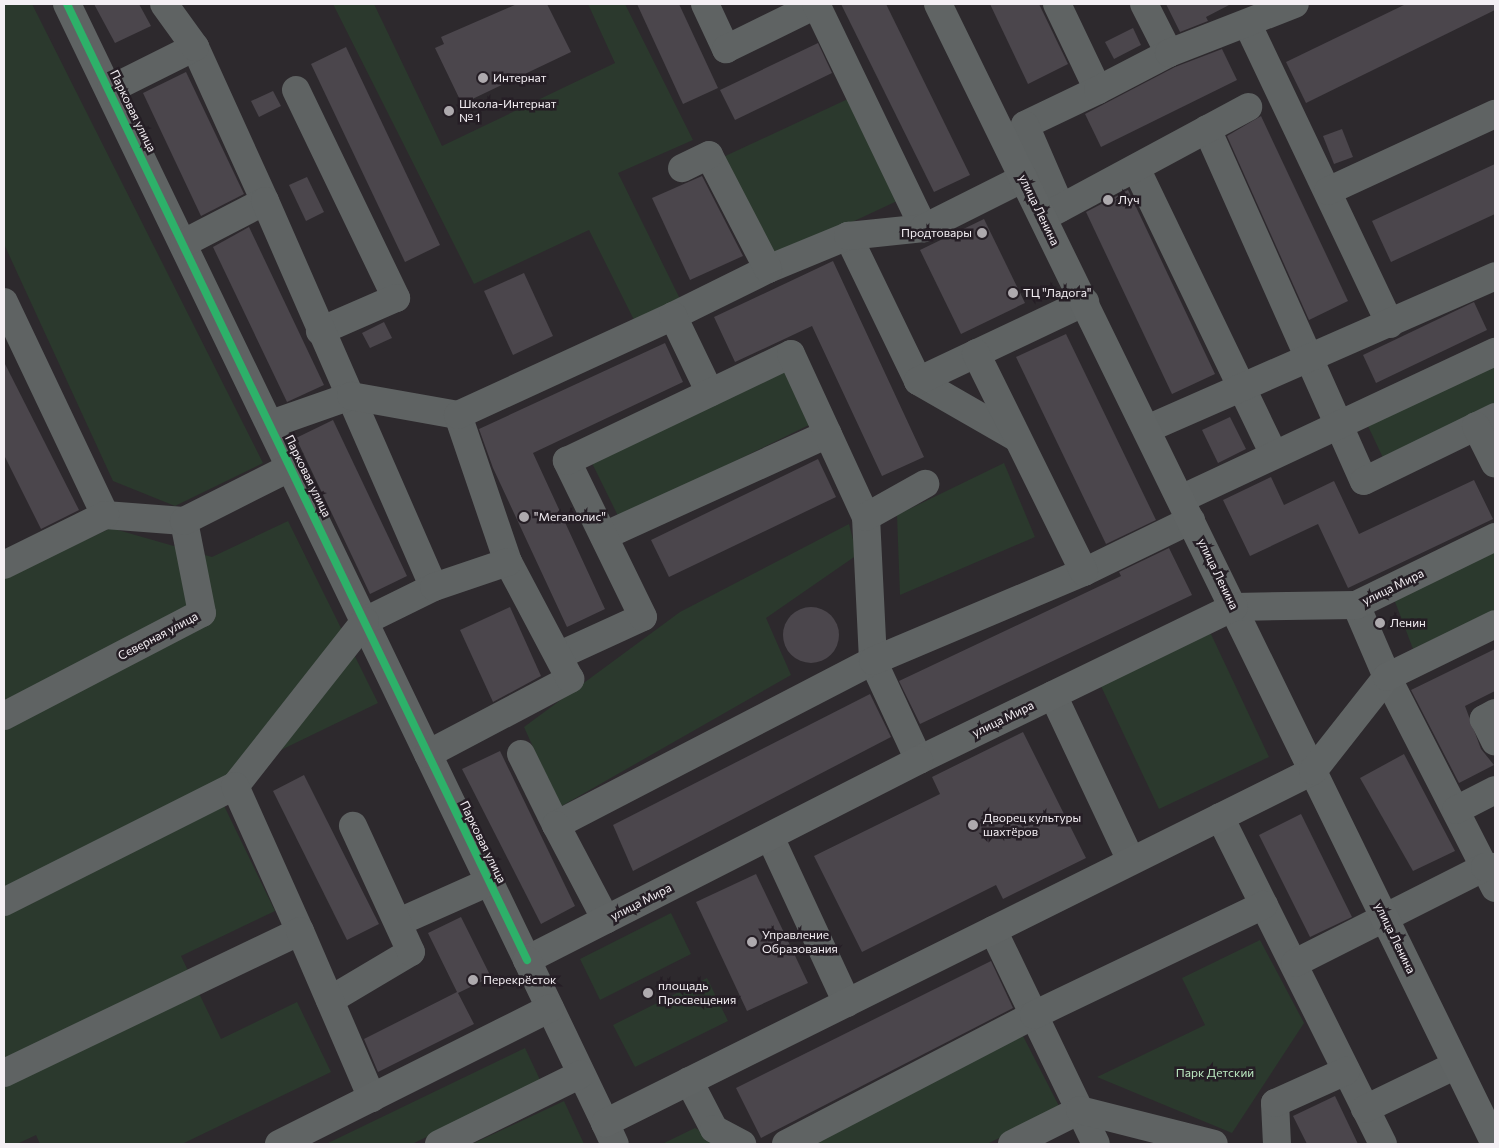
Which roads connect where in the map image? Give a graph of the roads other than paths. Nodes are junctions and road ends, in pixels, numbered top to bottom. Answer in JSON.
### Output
{"nodes":[{"id":1,"x":67,"y":4,"type":"edge"},
{"id":2,"x":164,"y":4,"type":"edge"},
{"id":3,"x":705,"y":4,"type":"edge"},
{"id":4,"x":816,"y":4,"type":"edge"},
{"id":5,"x":938,"y":4,"type":"edge"},
{"id":6,"x":1057,"y":4,"type":"edge"},
{"id":7,"x":1144,"y":4,"type":"edge"},
{"id":8,"x":1295,"y":4,"type":"edge"},
{"id":9,"x":1248,"y":25,"type":"junction"},
{"id":10,"x":195,"y":46,"type":"junction"},
{"id":11,"x":1169,"y":53,"type":"junction"},
{"id":12,"x":111,"y":89,"type":"junction"},
{"id":13,"x":296,"y":90,"type":"dead end"},
{"id":14,"x":1098,"y":90,"type":"junction"},
{"id":15,"x":1248,"y":107,"type":"dead end"},
{"id":16,"x":1495,"y":114,"type":"edge"},
{"id":17,"x":1207,"y":129,"type":"junction"},
{"id":18,"x":1014,"y":131,"type":"junction"},
{"id":19,"x":682,"y":168,"type":"dead end"},
{"id":20,"x":1136,"y":168,"type":"junction"},
{"id":21,"x":1024,"y":178,"type":"junction"},
{"id":22,"x":1328,"y":191,"type":"junction"},
{"id":23,"x":265,"y":201,"type":"junction"},
{"id":24,"x":1052,"y":213,"type":"junction"},
{"id":25,"x":924,"y":228,"type":"junction"},
{"id":26,"x":848,"y":236,"type":"junction"},
{"id":27,"x":184,"y":243,"type":"junction"},
{"id":28,"x":768,"y":269,"type":"junction"},
{"id":29,"x":1495,"y":276,"type":"edge"},
{"id":30,"x":4,"y":302,"type":"edge"},
{"id":31,"x":1085,"y":302,"type":"junction"},
{"id":32,"x":672,"y":316,"type":"junction"},
{"id":33,"x":1390,"y":324,"type":"junction"},
{"id":34,"x":320,"y":331,"type":"junction"},
{"id":35,"x":1495,"y":352,"type":"edge"},
{"id":36,"x":976,"y":353,"type":"junction"},
{"id":37,"x":1310,"y":357,"type":"junction"},
{"id":38,"x":918,"y":381,"type":"junction"},
{"id":39,"x":1242,"y":387,"type":"junction"},
{"id":40,"x":710,"y":392,"type":"junction"},
{"id":41,"x":351,"y":396,"type":"junction"},
{"id":42,"x":458,"y":414,"type":"junction"},
{"id":43,"x":1486,"y":422,"type":"edge"},
{"id":44,"x":271,"y":424,"type":"junction"},
{"id":45,"x":1338,"y":425,"type":"junction"},
{"id":46,"x":1147,"y":429,"type":"junction"},
{"id":47,"x":828,"y":434,"type":"junction"},
{"id":48,"x":1018,"y":438,"type":"junction"},
{"id":49,"x":1274,"y":455,"type":"junction"},
{"id":50,"x":1495,"y":464,"type":"edge"},
{"id":51,"x":291,"y":467,"type":"junction"},
{"id":52,"x":924,"y":484,"type":"dead end"},
{"id":53,"x":1186,"y":509,"type":"junction"},
{"id":54,"x":105,"y":515,"type":"junction"},
{"id":55,"x":866,"y":517,"type":"junction"},
{"id":56,"x":184,"y":521,"type":"junction"},
{"id":57,"x":604,"y":536,"type":"junction"},
{"id":58,"x":1495,"y":537,"type":"edge"},
{"id":59,"x":508,"y":562,"type":"junction"},
{"id":60,"x":4,"y":565,"type":"edge"},
{"id":61,"x":1084,"y":572,"type":"junction"},
{"id":62,"x":434,"y":587,"type":"junction"},
{"id":63,"x":1356,"y":605,"type":"junction"},
{"id":64,"x":1234,"y":607,"type":"junction"},
{"id":65,"x":365,"y":621,"type":"junction"},
{"id":66,"x":1495,"y":624,"type":"edge"},
{"id":67,"x":560,"y":655,"type":"junction"},
{"id":68,"x":873,"y":661,"type":"junction"},
{"id":69,"x":1387,"y":676,"type":"junction"},
{"id":70,"x":1053,"y":694,"type":"junction"},
{"id":71,"x":1495,"y":714,"type":"edge"},
{"id":72,"x":4,"y":716,"type":"edge"},
{"id":73,"x":1495,"y":742,"type":"edge"},
{"id":74,"x":428,"y":754,"type":"junction"},
{"id":75,"x":521,"y":754,"type":"dead end"},
{"id":76,"x":919,"y":760,"type":"junction"},
{"id":77,"x":1313,"y":771,"type":"junction"},
{"id":78,"x":234,"y":786,"type":"junction"},
{"id":79,"x":1495,"y":790,"type":"edge"},
{"id":80,"x":1456,"y":810,"type":"junction"},
{"id":81,"x":1220,"y":817,"type":"junction"},
{"id":82,"x":556,"y":825,"type":"junction"},
{"id":83,"x":353,"y":826,"type":"dead end"},
{"id":84,"x":770,"y":837,"type":"junction"},
{"id":85,"x":1131,"y":861,"type":"junction"},
{"id":86,"x":1492,"y":874,"type":"edge"},
{"id":87,"x":489,"y":882,"type":"junction"},
{"id":88,"x":4,"y":902,"type":"edge"},
{"id":89,"x":1264,"y":905,"type":"junction"},
{"id":90,"x":1384,"y":916,"type":"junction"},
{"id":91,"x":606,"y":920,"type":"junction"},
{"id":92,"x":399,"y":922,"type":"junction"},
{"id":93,"x":993,"y":930,"type":"junction"},
{"id":94,"x":300,"y":931,"type":"junction"},
{"id":95,"x":527,"y":960,"type":"junction"},
{"id":96,"x":1295,"y":963,"type":"junction"},
{"id":97,"x":330,"y":1000,"type":"junction"},
{"id":98,"x":847,"y":1003,"type":"junction"},
{"id":99,"x":550,"y":1008,"type":"junction"},
{"id":100,"x":1034,"y":1015,"type":"junction"},
{"id":101,"x":1456,"y":1065,"type":"junction"},
{"id":102,"x":1346,"y":1071,"type":"junction"},
{"id":103,"x":4,"y":1074,"type":"edge"},
{"id":104,"x":581,"y":1074,"type":"junction"},
{"id":105,"x":689,"y":1082,"type":"junction"},
{"id":106,"x":372,"y":1098,"type":"junction"},
{"id":107,"x":1365,"y":1109,"type":"junction"},
{"id":108,"x":1080,"y":1110,"type":"junction"},
{"id":109,"x":1489,"y":1117,"type":"edge"},
{"id":110,"x":610,"y":1134,"type":"edge"},
{"id":111,"x":279,"y":1144,"type":"edge"},
{"id":112,"x":439,"y":1144,"type":"edge"},
{"id":113,"x":742,"y":1144,"type":"edge"},
{"id":114,"x":786,"y":1144,"type":"edge"},
{"id":115,"x":1012,"y":1144,"type":"edge"},
{"id":116,"x":1096,"y":1144,"type":"edge"},
{"id":117,"x":1214,"y":1144,"type":"edge"},
{"id":118,"x":1277,"y":1144,"type":"edge"},
{"id":119,"x":1383,"y":1144,"type":"edge"},
{"id":120,"x":1495,"y":1144,"type":"edge"}],
"edges":[{"from":1,"to":12,"type":"street","name":"Парковая улица"},
{"from":2,"to":10,"type":"street"},
{"from":3,"to":4,"type":"street"},
{"from":4,"to":25,"type":"street"},
{"from":5,"to":18,"type":"main road","name":"улица Ленина"},
{"from":6,"to":14,"type":"street"},
{"from":7,"to":11,"type":"street"},
{"from":8,"to":9,"type":"street"},
{"from":9,"to":11,"type":"street"},
{"from":9,"to":22,"type":"street"},
{"from":10,"to":12,"type":"street"},
{"from":10,"to":23,"type":"street"},
{"from":11,"to":14,"type":"street"},
{"from":12,"to":27,"type":"street","name":"Парковая улица"},
{"from":13,"to":34,"type":"street"},
{"from":14,"to":18,"type":"street"},
{"from":15,"to":17,"type":"street"},
{"from":16,"to":22,"type":"street"},
{"from":17,"to":20,"type":"street"},
{"from":17,"to":37,"type":"street"},
{"from":18,"to":21,"type":"main road","name":"улица Ленина"},
{"from":18,"to":24,"type":"street"},
{"from":19,"to":28,"type":"street"},
{"from":20,"to":24,"type":"street"},
{"from":20,"to":39,"type":"street"},
{"from":21,"to":24,"type":"main road","name":"улица Ленина"},
{"from":21,"to":25,"type":"street"},
{"from":22,"to":33,"type":"street"},
{"from":23,"to":27,"type":"street"},
{"from":23,"to":34,"type":"street"},
{"from":24,"to":31,"type":"main road","name":"улица Ленина"},
{"from":25,"to":26,"type":"street"},
{"from":26,"to":28,"type":"street"},
{"from":26,"to":38,"type":"street"},
{"from":27,"to":44,"type":"street","name":"Парковая улица"},
{"from":28,"to":32,"type":"street"},
{"from":29,"to":33,"type":"street"},
{"from":30,"to":54,"type":"street"},
{"from":31,"to":36,"type":"street"},
{"from":31,"to":46,"type":"main road","name":"улица Ленина"},
{"from":32,"to":40,"type":"street"},
{"from":32,"to":42,"type":"street"},
{"from":33,"to":37,"type":"street"},
{"from":34,"to":41,"type":"street"},
{"from":35,"to":45,"type":"street"},
{"from":36,"to":38,"type":"street"},
{"from":36,"to":48,"type":"street"},
{"from":37,"to":39,"type":"street"},
{"from":37,"to":45,"type":"street"},
{"from":38,"to":48,"type":"street"},
{"from":39,"to":46,"type":"street"},
{"from":39,"to":49,"type":"street"},
{"from":40,"to":47,"type":"street"},
{"from":40,"to":57,"type":"street"},
{"from":41,"to":42,"type":"street"},
{"from":41,"to":44,"type":"street"},
{"from":41,"to":62,"type":"street"},
{"from":42,"to":59,"type":"street"},
{"from":43,"to":45,"type":"street"},
{"from":43,"to":50,"type":"street"},
{"from":44,"to":51,"type":"street","name":"Парковая улица"},
{"from":45,"to":49,"type":"street"},
{"from":46,"to":53,"type":"main road","name":"улица Ленина"},
{"from":47,"to":55,"type":"street"},
{"from":47,"to":57,"type":"street"},
{"from":48,"to":61,"type":"street"},
{"from":49,"to":53,"type":"street"},
{"from":51,"to":56,"type":"street"},
{"from":51,"to":65,"type":"street","name":"Парковая улица"},
{"from":52,"to":55,"type":"street"},
{"from":53,"to":61,"type":"street"},
{"from":53,"to":64,"type":"main road","name":"улица Ленина"},
{"from":54,"to":56,"type":"street"},
{"from":54,"to":60,"type":"street"},
{"from":55,"to":68,"type":"street"},
{"from":56,"to":72,"type":"street","name":"Северная улица"},
{"from":57,"to":67,"type":"street"},
{"from":58,"to":63,"type":"main road","name":"улица Мира"},
{"from":59,"to":62,"type":"street"},
{"from":59,"to":67,"type":"street"},
{"from":61,"to":68,"type":"street"},
{"from":62,"to":65,"type":"street"},
{"from":63,"to":64,"type":"main road","name":"улица Мира"},
{"from":63,"to":69,"type":"street"},
{"from":64,"to":70,"type":"main road","name":"улица Мира"},
{"from":64,"to":77,"type":"main road","name":"улица Ленина"},
{"from":65,"to":74,"type":"street","name":"Парковая улица"},
{"from":65,"to":78,"type":"street"},
{"from":66,"to":69,"type":"main road"},
{"from":67,"to":74,"type":"street"},
{"from":68,"to":76,"type":"street"},
{"from":68,"to":82,"type":"street"},
{"from":69,"to":77,"type":"main road"},
{"from":69,"to":80,"type":"street"},
{"from":70,"to":76,"type":"main road","name":"улица Мира"},
{"from":70,"to":85,"type":"street"},
{"from":71,"to":73,"type":"street"},
{"from":74,"to":87,"type":"street","name":"Парковая улица"},
{"from":75,"to":82,"type":"street"},
{"from":76,"to":84,"type":"main road","name":"улица Мира"},
{"from":77,"to":81,"type":"main road"},
{"from":77,"to":90,"type":"main road","name":"улица Ленина"},
{"from":78,"to":88,"type":"street"},
{"from":78,"to":94,"type":"street"},
{"from":79,"to":80,"type":"street"},
{"from":80,"to":86,"type":"street"},
{"from":81,"to":85,"type":"main road"},
{"from":81,"to":89,"type":"street"},
{"from":82,"to":91,"type":"street"},
{"from":83,"to":92,"type":"street"},
{"from":84,"to":91,"type":"main road","name":"улица Мира"},
{"from":84,"to":98,"type":"street"},
{"from":85,"to":93,"type":"main road"},
{"from":86,"to":90,"type":"street"},
{"from":87,"to":92,"type":"street"},
{"from":87,"to":95,"type":"street","name":"Парковая улица"},
{"from":89,"to":96,"type":"street"},
{"from":89,"to":100,"type":"street"},
{"from":90,"to":96,"type":"street"},
{"from":90,"to":101,"type":"main road","name":"улица Ленина"},
{"from":91,"to":95,"type":"main road","name":"улица Мира"},
{"from":92,"to":97,"type":"street"},
{"from":93,"to":98,"type":"main road"},
{"from":93,"to":100,"type":"street"},
{"from":94,"to":97,"type":"street"},
{"from":94,"to":103,"type":"street"},
{"from":95,"to":99,"type":"main road","name":"Парковая улица"},
{"from":96,"to":102,"type":"street"},
{"from":97,"to":106,"type":"street"},
{"from":98,"to":105,"type":"main road"},
{"from":99,"to":104,"type":"main road","name":"Парковая улица"},
{"from":99,"to":106,"type":"main road"},
{"from":100,"to":108,"type":"street"},
{"from":100,"to":114,"type":"street"},
{"from":101,"to":107,"type":"street"},
{"from":101,"to":109,"type":"main road","name":"улица Ленина"},
{"from":102,"to":107,"type":"street"},
{"from":102,"to":118,"type":"street"},
{"from":104,"to":110,"type":"main road","name":"Парковая улица"},
{"from":104,"to":112,"type":"main road"},
{"from":105,"to":110,"type":"main road"},
{"from":105,"to":113,"type":"street"},
{"from":106,"to":111,"type":"main road"},
{"from":107,"to":119,"type":"street"},
{"from":108,"to":115,"type":"street"},
{"from":108,"to":116,"type":"street"},
{"from":108,"to":117,"type":"street"},
{"from":109,"to":120,"type":"main road","name":"улица Ленина"}]}
